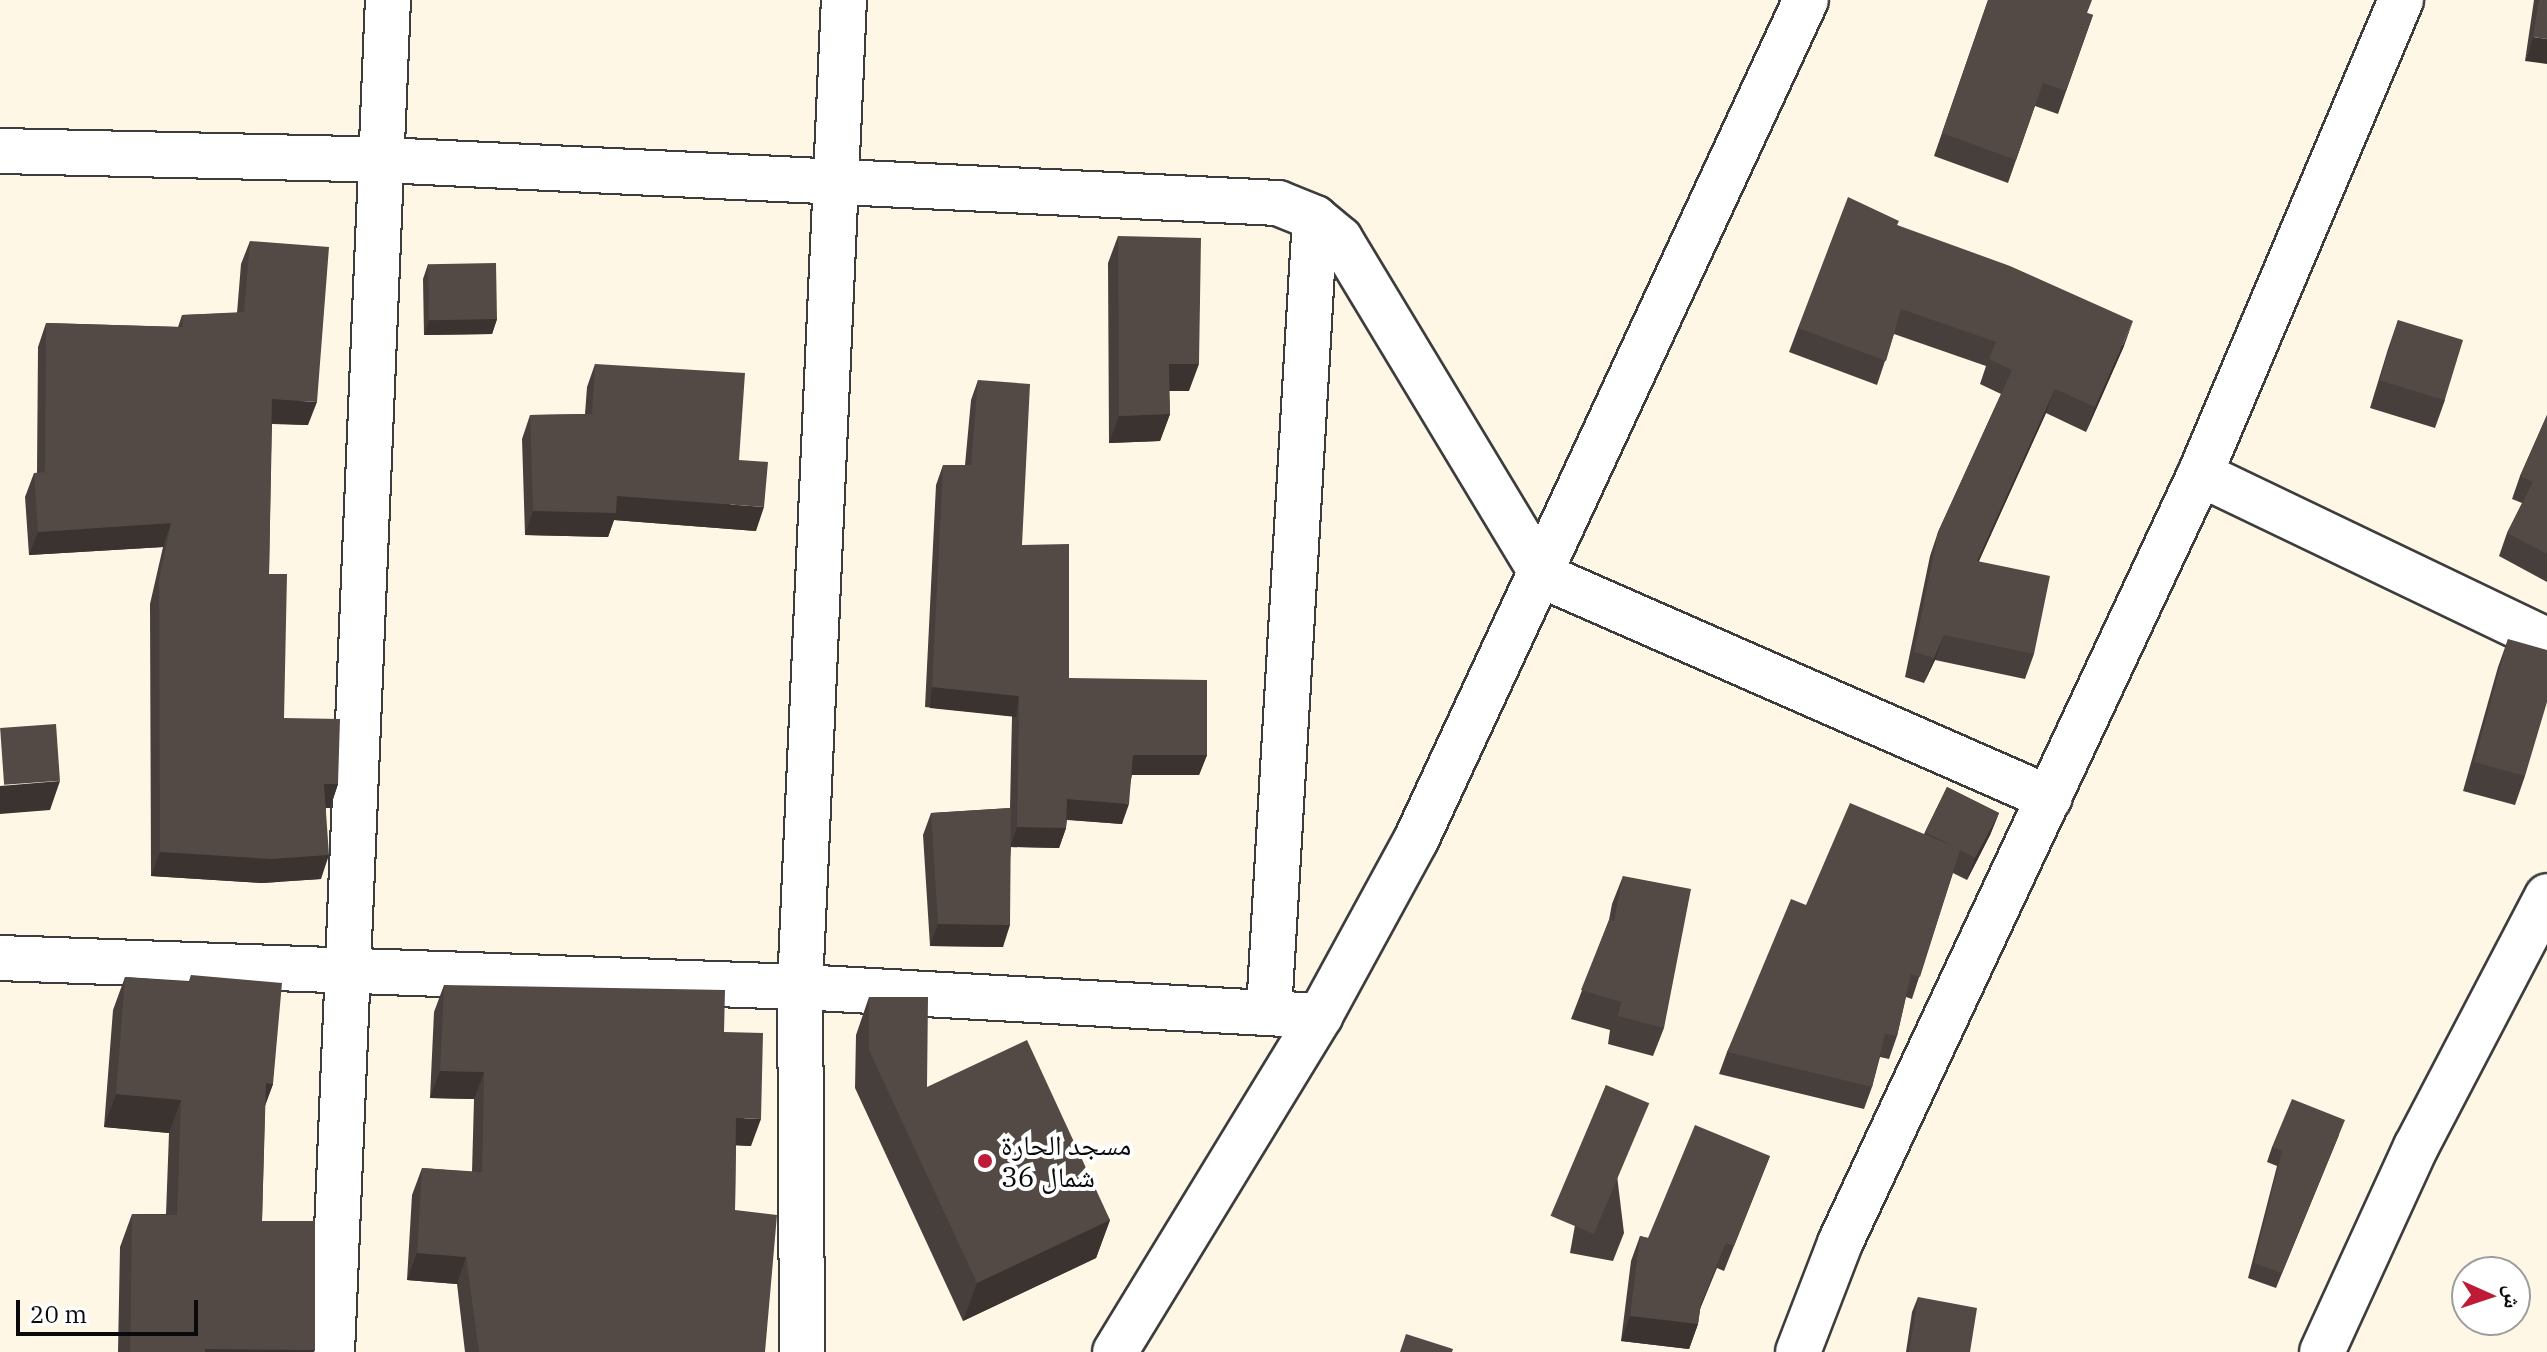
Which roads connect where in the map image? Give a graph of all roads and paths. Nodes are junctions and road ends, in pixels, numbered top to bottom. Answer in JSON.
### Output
{"nodes":[{"id":1,"x":388,"y":0,"type":"edge"},
{"id":2,"x":844,"y":0,"type":"edge"},
{"id":3,"x":1806,"y":0,"type":"edge"},
{"id":4,"x":2401,"y":0,"type":"edge"},
{"id":5,"x":0,"y":151,"type":"edge"},
{"id":6,"x":383,"y":160,"type":"junction"},
{"id":7,"x":838,"y":179,"type":"junction"},
{"id":8,"x":1315,"y":218,"type":"junction"},
{"id":9,"x":2200,"y":474,"type":"junction"},
{"id":10,"x":1543,"y":576,"type":"junction"},
{"id":11,"x":2547,"y":640,"type":"edge"},
{"id":12,"x":2049,"y":798,"type":"junction"},
{"id":13,"x":2547,"y":896,"type":"edge"},
{"id":14,"x":0,"y":958,"type":"edge"},
{"id":15,"x":348,"y":972,"type":"junction"},
{"id":16,"x":800,"y":987,"type":"junction"},
{"id":17,"x":1269,"y":1011,"type":"junction"},
{"id":18,"x":1320,"y":1016,"type":"junction"},
{"id":19,"x":332,"y":1352,"type":"edge"},
{"id":20,"x":802,"y":1352,"type":"edge"},
{"id":21,"x":1115,"y":1352,"type":"edge"},
{"id":22,"x":1798,"y":1352,"type":"edge"},
{"id":23,"x":2322,"y":1352,"type":"edge"}],
"edges":[{"from":1,"to":6,"type":"street"},
{"from":2,"to":7,"type":"street"},
{"from":3,"to":10,"type":"street"},
{"from":4,"to":9,"type":"street"},
{"from":5,"to":6,"type":"street"},
{"from":6,"to":7,"type":"street"},
{"from":6,"to":15,"type":"street"},
{"from":7,"to":8,"type":"street"},
{"from":7,"to":16,"type":"street"},
{"from":8,"to":10,"type":"street"},
{"from":8,"to":17,"type":"street"},
{"from":9,"to":11,"type":"street"},
{"from":9,"to":12,"type":"street"},
{"from":10,"to":12,"type":"street"},
{"from":10,"to":18,"type":"street"},
{"from":12,"to":22,"type":"street"},
{"from":13,"to":23,"type":"street"},
{"from":14,"to":15,"type":"street"},
{"from":15,"to":16,"type":"street"},
{"from":15,"to":19,"type":"street"},
{"from":16,"to":17,"type":"street"},
{"from":16,"to":20,"type":"street"},
{"from":17,"to":18,"type":"street"},
{"from":18,"to":21,"type":"street"}]}
